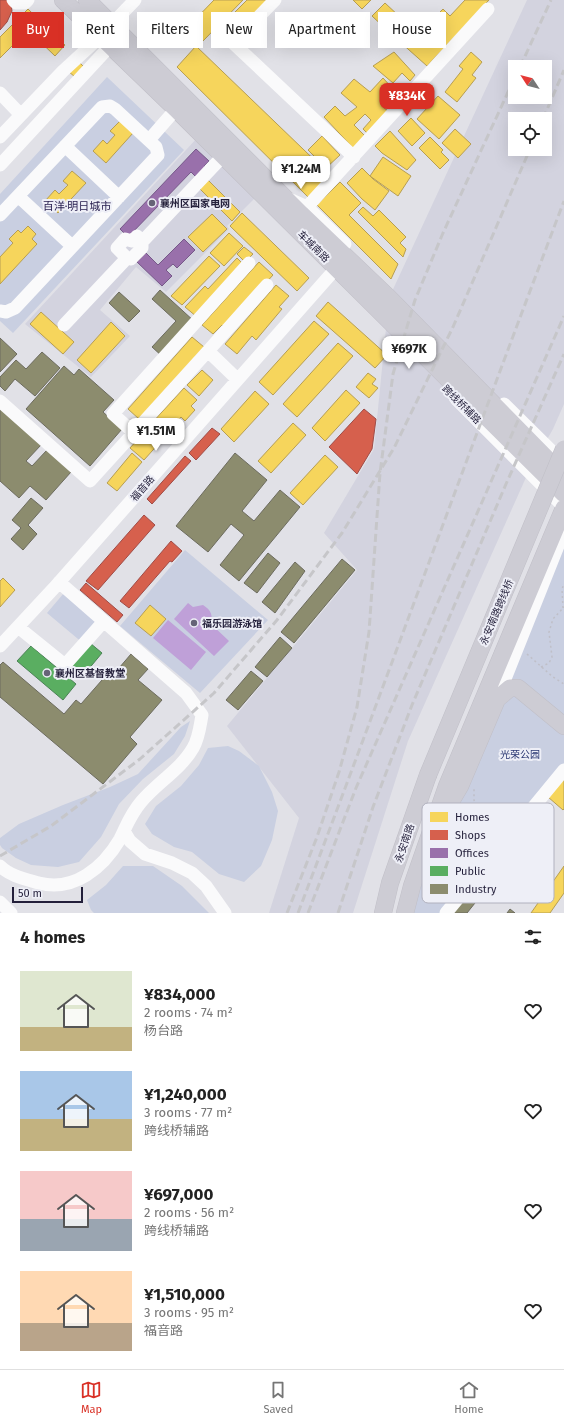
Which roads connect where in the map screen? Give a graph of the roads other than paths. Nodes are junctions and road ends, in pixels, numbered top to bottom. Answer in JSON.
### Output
{"nodes":[{"id":1,"x":13,"y":0,"type":"edge"},
{"id":2,"x":28,"y":0,"type":"edge"},
{"id":3,"x":63,"y":0,"type":"edge"},
{"id":4,"x":87,"y":0,"type":"edge"},
{"id":5,"x":135,"y":0,"type":"edge"},
{"id":6,"x":275,"y":0,"type":"edge"},
{"id":7,"x":488,"y":9,"type":"dead end"},
{"id":8,"x":78,"y":12,"type":"edge"},
{"id":9,"x":94,"y":12,"type":"edge"},
{"id":10,"x":125,"y":12,"type":"edge"},
{"id":11,"x":92,"y":48,"type":"edge"},
{"id":12,"x":96,"y":48,"type":"edge"},
{"id":13,"x":119,"y":48,"type":"edge"},
{"id":14,"x":121,"y":48,"type":"edge"},
{"id":15,"x":0,"y":93,"type":"edge"},
{"id":16,"x":176,"y":109,"type":"junction"},
{"id":17,"x":21,"y":115,"type":"junction"},
{"id":18,"x":0,"y":137,"type":"edge"},
{"id":19,"x":149,"y":140,"type":"junction"},
{"id":20,"x":65,"y":146,"type":"junction"},
{"id":21,"x":223,"y":156,"type":"junction"},
{"id":22,"x":354,"y":157,"type":"junction"},
{"id":23,"x":0,"y":165,"type":"edge"},
{"id":24,"x":18,"y":196,"type":"junction"},
{"id":25,"x":119,"y":196,"type":"junction"},
{"id":26,"x":283,"y":196,"type":"junction"},
{"id":27,"x":307,"y":207,"type":"junction"},
{"id":28,"x":280,"y":213,"type":"junction"},
{"id":29,"x":0,"y":215,"type":"edge"},
{"id":30,"x":142,"y":242,"type":"junction"},
{"id":31,"x":72,"y":246,"type":"junction"},
{"id":32,"x":127,"y":258,"type":"junction"},
{"id":33,"x":249,"y":264,"type":"dead end"},
{"id":34,"x":331,"y":274,"type":"junction"},
{"id":35,"x":267,"y":285,"type":"dead end"},
{"id":36,"x":0,"y":311,"type":"edge"},
{"id":37,"x":64,"y":326,"type":"dead end"},
{"id":38,"x":208,"y":351,"type":"junction"},
{"id":39,"x":237,"y":379,"type":"junction"},
{"id":40,"x":0,"y":401,"type":"edge"},
{"id":41,"x":134,"y":433,"type":"junction"},
{"id":42,"x":564,"y":449,"type":"edge"},
{"id":43,"x":564,"y":463,"type":"edge"},
{"id":44,"x":564,"y":476,"type":"edge"},
{"id":45,"x":564,"y":494,"type":"edge"},
{"id":46,"x":564,"y":507,"type":"edge"},
{"id":47,"x":564,"y":531,"type":"edge"},
{"id":48,"x":59,"y":582,"type":"junction"},
{"id":49,"x":104,"y":621,"type":"junction"},
{"id":50,"x":18,"y":627,"type":"junction"},
{"id":51,"x":0,"y":646,"type":"edge"},
{"id":52,"x":497,"y":699,"type":"junction"},
{"id":53,"x":564,"y":726,"type":"edge"},
{"id":54,"x":564,"y":770,"type":"edge"},
{"id":55,"x":428,"y":775,"type":"joint"},
{"id":56,"x":441,"y":803,"type":"edge"},
{"id":57,"x":450,"y":803,"type":"edge"},
{"id":58,"x":537,"y":803,"type":"edge"},
{"id":59,"x":124,"y":831,"type":"junction"},
{"id":60,"x":422,"y":856,"type":"edge"},
{"id":61,"x":0,"y":866,"type":"edge"},
{"id":62,"x":0,"y":902,"type":"edge"},
{"id":63,"x":454,"y":903,"type":"edge"},
{"id":64,"x":11,"y":913,"type":"edge"},
{"id":65,"x":225,"y":913,"type":"edge"},
{"id":66,"x":383,"y":913,"type":"edge"},
{"id":67,"x":405,"y":913,"type":"edge"},
{"id":68,"x":446,"y":913,"type":"edge"}],
"edges":[{"from":1,"to":2,"type":"street"},
{"from":3,"to":8,"type":"main road","name":"车城南路"},
{"from":4,"to":9,"type":"main road","name":"车城南路"},
{"from":5,"to":10,"type":"street"},
{"from":6,"to":22,"type":"street"},
{"from":7,"to":22,"type":"street"},
{"from":11,"to":17,"type":"street"},
{"from":12,"to":23,"type":"street"},
{"from":13,"to":16,"type":"main road","name":"车城南路"},
{"from":14,"to":26,"type":"main road","name":"车城南路"},
{"from":15,"to":17,"type":"street"},
{"from":16,"to":19,"type":"street"},
{"from":16,"to":21,"type":"main road","name":"车城南路"},
{"from":17,"to":18,"type":"street"},
{"from":19,"to":20,"type":"street"},
{"from":19,"to":25,"type":"street"},
{"from":20,"to":24,"type":"street"},
{"from":20,"to":25,"type":"street"},
{"from":21,"to":28,"type":"main road","name":"车城南路"},
{"from":21,"to":30,"type":"street"},
{"from":22,"to":27,"type":"street"},
{"from":24,"to":29,"type":"street"},
{"from":24,"to":31,"type":"street"},
{"from":25,"to":31,"type":"street"},
{"from":26,"to":27,"type":"street"},
{"from":26,"to":44,"type":"main road","name":"车城南路"},
{"from":27,"to":43,"type":"street"},
{"from":28,"to":34,"type":"street","name":"跨线桥辅路"},
{"from":28,"to":45,"type":"main road","name":"车城南路"},
{"from":30,"to":32,"type":"street"},
{"from":30,"to":32,"type":"street"},
{"from":31,"to":36,"type":"street"},
{"from":32,"to":37,"type":"street"},
{"from":33,"to":41,"type":"street"},
{"from":34,"to":39,"type":"street","name":"福音路"},
{"from":34,"to":46,"type":"street","name":"跨线桥辅路"},
{"from":35,"to":38,"type":"street"},
{"from":38,"to":39,"type":"street"},
{"from":38,"to":41,"type":"street"},
{"from":39,"to":48,"type":"street","name":"福音路"},
{"from":40,"to":41,"type":"street"},
{"from":42,"to":55,"type":"main road","name":"永安南路跨线桥","bridge":true},
{"from":46,"to":56,"type":"main road"},
{"from":47,"to":52,"type":"street"},
{"from":48,"to":49,"type":"street"},
{"from":48,"to":50,"type":"street","name":"福音路"},
{"from":49,"to":50,"type":"street"},
{"from":49,"to":59,"type":"street"},
{"from":50,"to":51,"type":"street","name":"福音路"},
{"from":52,"to":53,"type":"main road"},
{"from":52,"to":57,"type":"main road"},
{"from":54,"to":58,"type":"street"},
{"from":55,"to":66,"type":"main road","name":"永安南路"},
{"from":59,"to":61,"type":"street"},
{"from":59,"to":65,"type":"street"},
{"from":60,"to":67,"type":"main road"},
{"from":62,"to":64,"type":"street"},
{"from":63,"to":68,"type":"street"}]}
